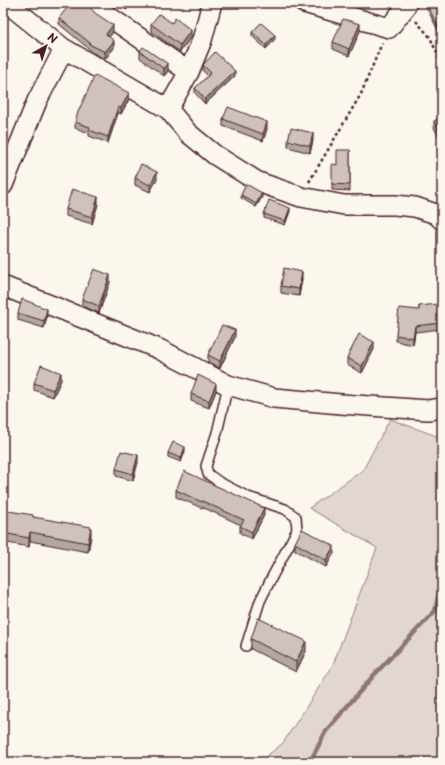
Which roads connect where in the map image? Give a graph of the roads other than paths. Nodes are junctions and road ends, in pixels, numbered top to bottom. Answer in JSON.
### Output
{"nodes":[{"id":1,"x":7,"y":3,"type":"edge"},
{"id":2,"x":94,"y":3,"type":"edge"},
{"id":3,"x":212,"y":3,"type":"edge"},
{"id":4,"x":304,"y":3,"type":"edge"},
{"id":5,"x":406,"y":6,"type":"edge"},
{"id":6,"x":64,"y":49,"type":"junction"},
{"id":7,"x":189,"y":72,"type":"junction"},
{"id":8,"x":168,"y":109,"type":"junction"},
{"id":9,"x":3,"y":185,"type":"edge"},
{"id":10,"x":442,"y":220,"type":"edge"},
{"id":11,"x":3,"y":286,"type":"edge"},
{"id":12,"x":228,"y":385,"type":"junction"},
{"id":13,"x":442,"y":408,"type":"edge"},
{"id":14,"x":246,"y":646,"type":"dead end"}],
"edges":[{"from":1,"to":6,"type":"street"},
{"from":2,"to":7,"type":"street"},
{"from":3,"to":7,"type":"street"},
{"from":4,"to":5,"type":"street"},
{"from":6,"to":8,"type":"street"},
{"from":6,"to":9,"type":"street"},
{"from":7,"to":8,"type":"street"},
{"from":8,"to":10,"type":"street"},
{"from":11,"to":12,"type":"street"},
{"from":12,"to":13,"type":"street"},
{"from":12,"to":14,"type":"lane"}]}
